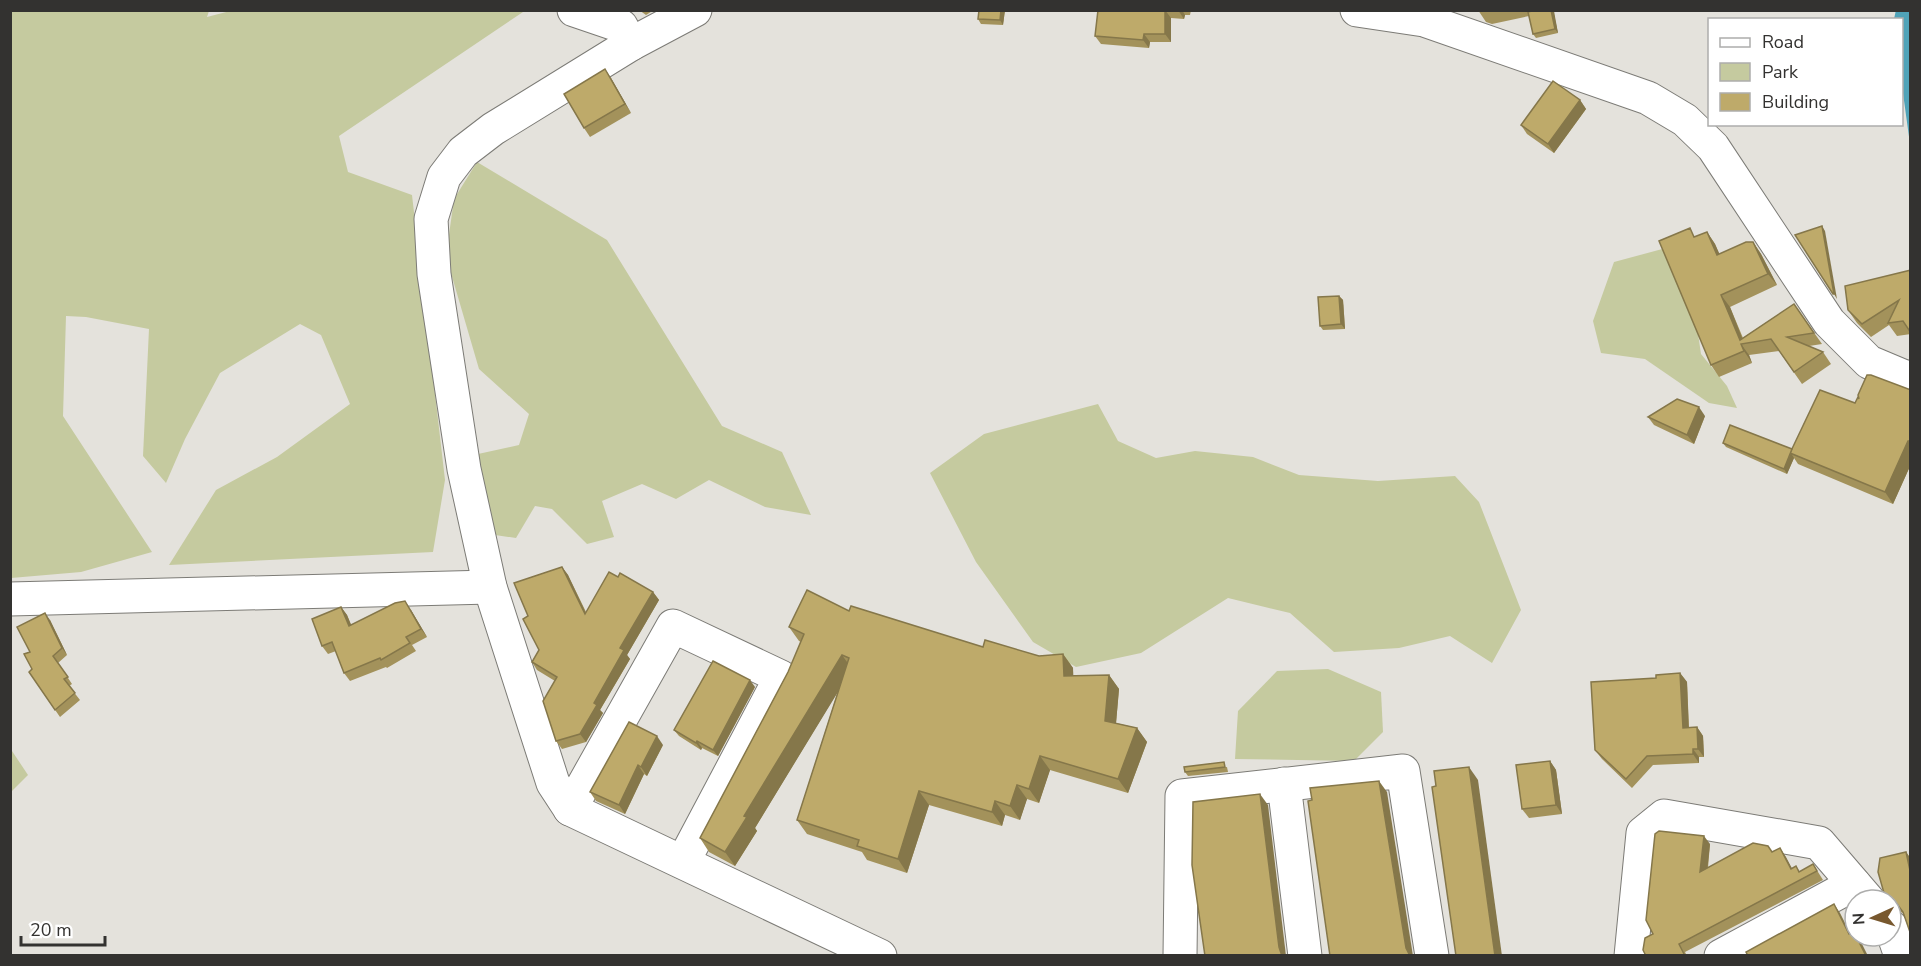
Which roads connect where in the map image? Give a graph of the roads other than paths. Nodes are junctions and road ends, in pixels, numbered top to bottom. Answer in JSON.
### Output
{"nodes":[{"id":1,"x":574,"y":10,"type":"edge"},
{"id":2,"x":695,"y":10,"type":"edge"},
{"id":3,"x":1357,"y":10,"type":"edge"},
{"id":4,"x":631,"y":44,"type":"junction"},
{"id":5,"x":1911,"y":377,"type":"edge"},
{"id":6,"x":490,"y":587,"type":"junction"},
{"id":7,"x":10,"y":599,"type":"edge"},
{"id":8,"x":1284,"y":784,"type":"junction"},
{"id":9,"x":570,"y":809,"type":"junction"},
{"id":10,"x":683,"y":862,"type":"junction"},
{"id":11,"x":1858,"y":888,"type":"edge"},
{"id":12,"x":1843,"y":900,"type":"edge"},
{"id":13,"x":871,"y":954,"type":"edge"},
{"id":14,"x":1180,"y":956,"type":"edge"},
{"id":15,"x":1305,"y":956,"type":"edge"},
{"id":16,"x":1432,"y":956,"type":"edge"},
{"id":17,"x":1631,"y":956,"type":"edge"},
{"id":18,"x":1721,"y":956,"type":"edge"}],
"edges":[{"from":1,"to":4,"type":"street"},
{"from":2,"to":4,"type":"street"},
{"from":3,"to":5,"type":"street"},
{"from":4,"to":6,"type":"street"},
{"from":6,"to":7,"type":"street"},
{"from":6,"to":9,"type":"street"},
{"from":8,"to":14,"type":"street"},
{"from":8,"to":15,"type":"street"},
{"from":8,"to":16,"type":"street"},
{"from":9,"to":10,"type":"street"},
{"from":9,"to":10,"type":"street"},
{"from":10,"to":13,"type":"street"},
{"from":11,"to":17,"type":"street"},
{"from":12,"to":18,"type":"street"}]}
